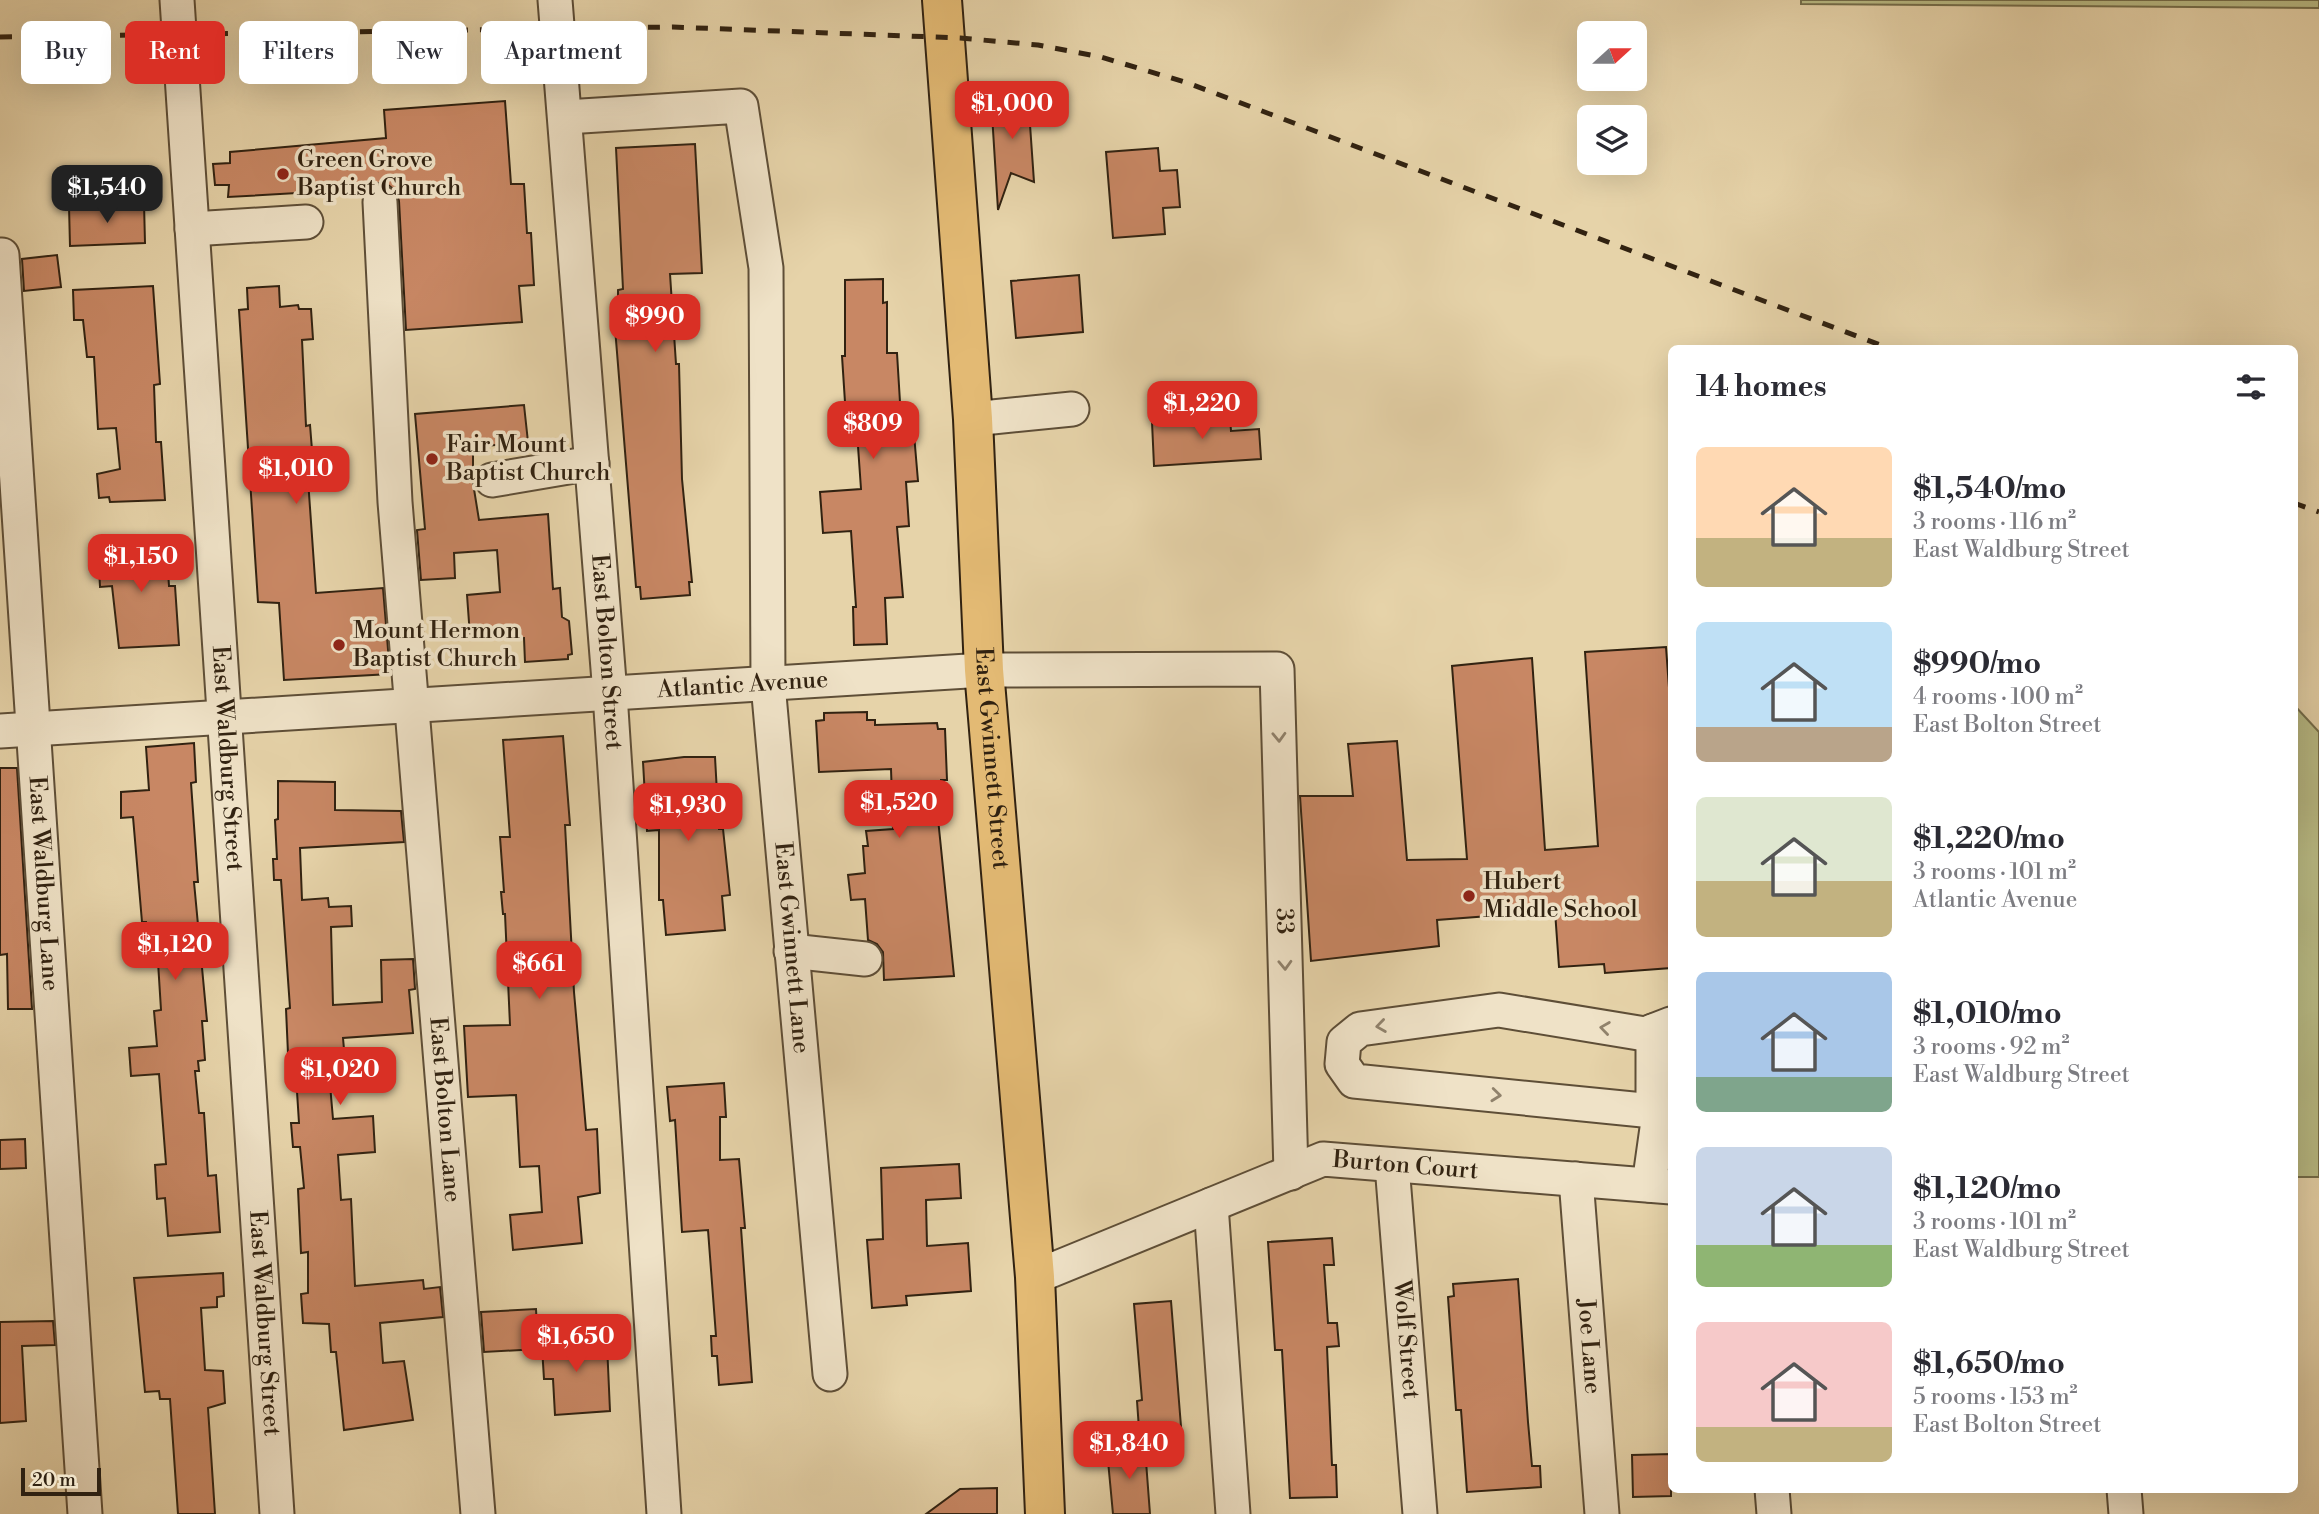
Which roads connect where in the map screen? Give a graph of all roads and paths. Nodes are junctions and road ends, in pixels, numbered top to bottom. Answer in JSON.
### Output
{"nodes":[{"id":1,"x":177,"y":0,"type":"edge"},
{"id":2,"x":555,"y":0,"type":"edge"},
{"id":3,"x":942,"y":0,"type":"edge"},
{"id":4,"x":566,"y":117,"type":"junction"},
{"id":5,"x":380,"y":202,"type":"dead end"},
{"id":6,"x":306,"y":222,"type":"dead end"},
{"id":7,"x":192,"y":229,"type":"junction"},
{"id":8,"x":2,"y":255,"type":"dead end"},
{"id":9,"x":1072,"y":409,"type":"dead end"},
{"id":10,"x":973,"y":419,"type":"junction"},
{"id":11,"x":592,"y":463,"type":"junction"},
{"id":12,"x":492,"y":480,"type":"dead end"},
{"id":13,"x":1277,"y":669,"type":"joint"},
{"id":14,"x":984,"y":670,"type":"junction"},
{"id":15,"x":768,"y":684,"type":"junction"},
{"id":16,"x":610,"y":694,"type":"junction"},
{"id":17,"x":413,"y":706,"type":"junction"},
{"id":18,"x":224,"y":719,"type":"junction"},
{"id":19,"x":35,"y":728,"type":"junction"},
{"id":20,"x":0,"y":731,"type":"edge"},
{"id":21,"x":792,"y":951,"type":"junction"},
{"id":22,"x":864,"y":959,"type":"dead end"},
{"id":23,"x":1662,"y":1027,"type":"edge"},
{"id":24,"x":1661,"y":1120,"type":"edge"},
{"id":25,"x":1392,"y":1165,"type":"junction"},
{"id":26,"x":1291,"y":1173,"type":"junction"},
{"id":27,"x":1576,"y":1179,"type":"junction"},
{"id":28,"x":1660,"y":1186,"type":"edge"},
{"id":29,"x":1211,"y":1205,"type":"junction"},
{"id":30,"x":1035,"y":1277,"type":"junction"},
{"id":31,"x":830,"y":1374,"type":"dead end"},
{"id":32,"x":1772,"y":1493,"type":"edge"},
{"id":33,"x":2124,"y":1493,"type":"edge"},
{"id":34,"x":85,"y":1514,"type":"edge"},
{"id":35,"x":277,"y":1514,"type":"edge"},
{"id":36,"x":478,"y":1514,"type":"edge"},
{"id":37,"x":664,"y":1514,"type":"edge"},
{"id":38,"x":1045,"y":1514,"type":"edge"},
{"id":39,"x":1233,"y":1514,"type":"edge"},
{"id":40,"x":1420,"y":1514,"type":"edge"},
{"id":41,"x":1602,"y":1514,"type":"edge"},
{"id":42,"x":1774,"y":1514,"type":"edge"},
{"id":43,"x":2126,"y":1514,"type":"edge"}],
"edges":[{"from":1,"to":7,"type":"street","name":"East Waldburg Street"},
{"from":2,"to":4,"type":"street","name":"East Bolton Street"},
{"from":3,"to":10,"type":"main road","name":"East Gwinnett Street"},
{"from":4,"to":11,"type":"street","name":"East Bolton Street"},
{"from":4,"to":15,"type":"street","name":"East Gwinnett Lane"},
{"from":5,"to":17,"type":"street","name":"East Bolton Lane"},
{"from":6,"to":7,"type":"street"},
{"from":7,"to":18,"type":"street","name":"East Waldburg Street"},
{"from":8,"to":19,"type":"street","name":"East Waldburg Lane"},
{"from":9,"to":10,"type":"street"},
{"from":10,"to":14,"type":"main road","name":"East Gwinnett Street"},
{"from":11,"to":12,"type":"street"},
{"from":11,"to":16,"type":"street","name":"East Bolton Street"},
{"from":13,"to":14,"type":"street","name":"Atlantic Avenue"},
{"from":13,"to":26,"type":"street","name":"33","one_way":true},
{"from":14,"to":15,"type":"street","name":"Atlantic Avenue"},
{"from":14,"to":30,"type":"main road","name":"East Gwinnett Street"},
{"from":15,"to":16,"type":"street","name":"Atlantic Avenue"},
{"from":15,"to":21,"type":"street","name":"East Gwinnett Lane"},
{"from":16,"to":17,"type":"street","name":"Atlantic Avenue"},
{"from":16,"to":37,"type":"street","name":"East Bolton Street"},
{"from":17,"to":18,"type":"street","name":"Atlantic Avenue"},
{"from":17,"to":36,"type":"street","name":"East Bolton Lane"},
{"from":18,"to":19,"type":"street","name":"Atlantic Avenue"},
{"from":18,"to":35,"type":"street","name":"East Waldburg Street"},
{"from":19,"to":20,"type":"street","name":"Atlantic Avenue"},
{"from":19,"to":34,"type":"street","name":"East Waldburg Lane"},
{"from":21,"to":22,"type":"street"},
{"from":21,"to":31,"type":"street","name":"East Gwinnett Lane"},
{"from":23,"to":24,"type":"street"},
{"from":23,"to":24,"type":"street","one_way":true},
{"from":24,"to":28,"type":"street"},
{"from":25,"to":26,"type":"street","name":"Burton Court"},
{"from":25,"to":27,"type":"street","name":"Burton Court"},
{"from":25,"to":40,"type":"street","name":"Wolf Street"},
{"from":26,"to":29,"type":"street","name":"Burton Court"},
{"from":27,"to":28,"type":"street","name":"Burton Court"},
{"from":27,"to":41,"type":"street","name":"Joe Lane"},
{"from":29,"to":30,"type":"street","name":"Burton Court"},
{"from":29,"to":39,"type":"street"},
{"from":30,"to":38,"type":"main road","name":"East Gwinnett Street"},
{"from":32,"to":42,"type":"street"},
{"from":33,"to":43,"type":"street"}]}
